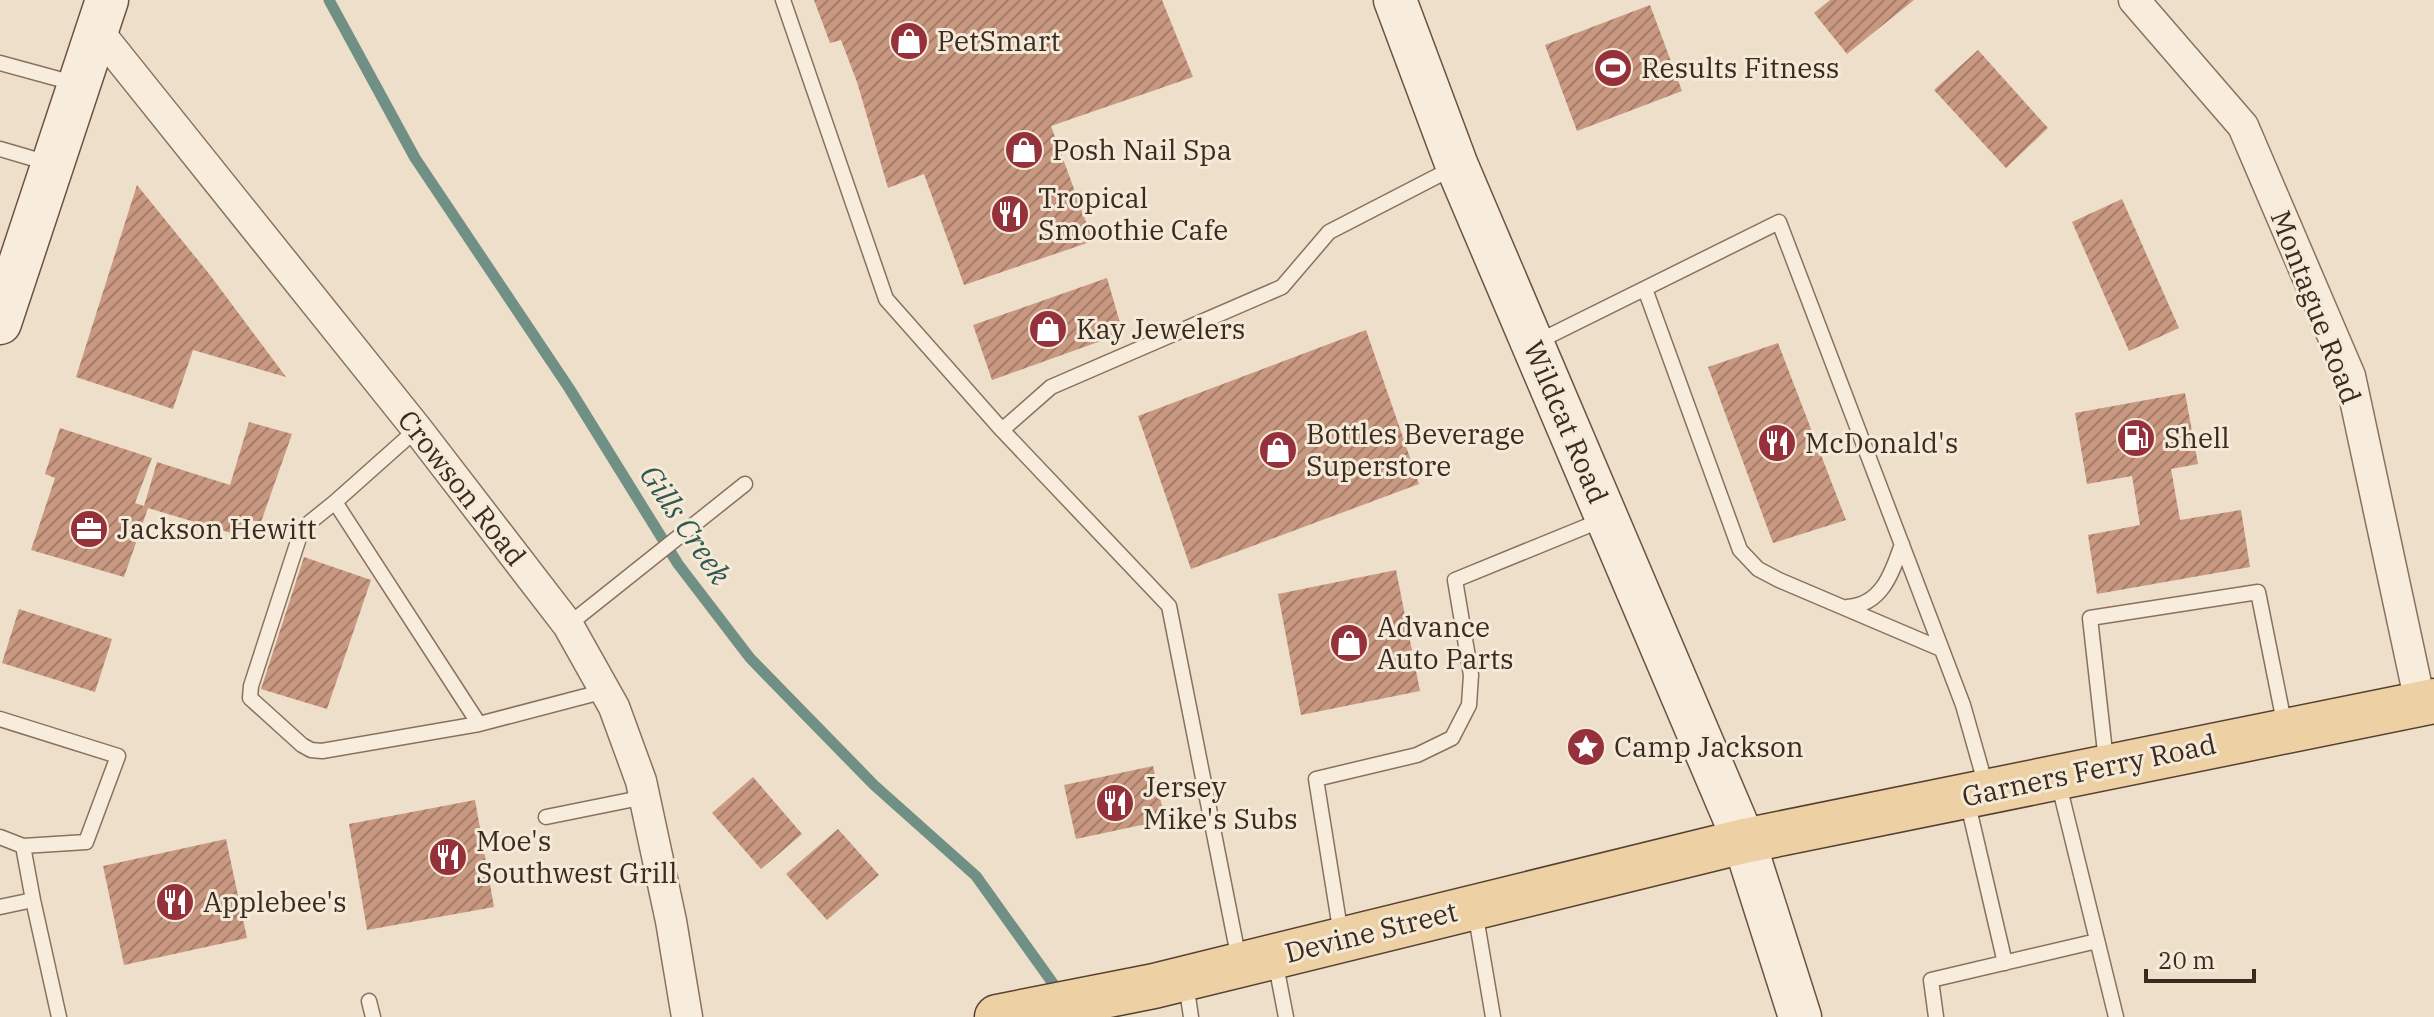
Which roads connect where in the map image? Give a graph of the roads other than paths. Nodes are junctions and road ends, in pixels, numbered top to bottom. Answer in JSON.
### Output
{"nodes":[{"id":1,"x":783,"y":0,"type":"edge"},
{"id":2,"x":1395,"y":0,"type":"edge"},
{"id":3,"x":2134,"y":0,"type":"edge"},
{"id":4,"x":102,"y":15,"type":"edge"},
{"id":5,"x":0,"y":63,"type":"edge"},
{"id":6,"x":80,"y":85,"type":"junction"},
{"id":7,"x":0,"y":149,"type":"edge"},
{"id":8,"x":53,"y":165,"type":"junction"},
{"id":9,"x":1457,"y":166,"type":"junction"},
{"id":10,"x":1645,"y":289,"type":"junction"},
{"id":11,"x":0,"y":323,"type":"edge"},
{"id":12,"x":1532,"y":344,"type":"junction"},
{"id":13,"x":417,"y":429,"type":"junction"},
{"id":14,"x":1002,"y":430,"type":"junction"},
{"id":15,"x":745,"y":484,"type":"dead end"},
{"id":16,"x":335,"y":502,"type":"junction"},
{"id":17,"x":1607,"y":519,"type":"junction"},
{"id":18,"x":1902,"y":544,"type":"junction"},
{"id":19,"x":1843,"y":607,"type":"junction"},
{"id":20,"x":568,"y":625,"type":"junction"},
{"id":21,"x":1941,"y":649,"type":"junction"},
{"id":22,"x":605,"y":691,"type":"junction"},
{"id":23,"x":2427,"y":701,"type":"edge"},
{"id":24,"x":0,"y":719,"type":"edge"},
{"id":25,"x":479,"y":724,"type":"junction"},
{"id":26,"x":2286,"y":729,"type":"junction"},
{"id":27,"x":2107,"y":766,"type":"junction"},
{"id":28,"x":2057,"y":777,"type":"junction"},
{"id":29,"x":1977,"y":793,"type":"junction"},
{"id":30,"x":645,"y":797,"type":"junction"},
{"id":31,"x":546,"y":817,"type":"dead end"},
{"id":32,"x":0,"y":837,"type":"edge"},
{"id":33,"x":1744,"y":841,"type":"junction"},
{"id":34,"x":23,"y":846,"type":"junction"},
{"id":35,"x":33,"y":900,"type":"junction"},
{"id":36,"x":0,"y":907,"type":"edge"},
{"id":37,"x":1474,"y":907,"type":"junction"},
{"id":38,"x":1342,"y":939,"type":"junction"},
{"id":39,"x":2097,"y":941,"type":"junction"},
{"id":40,"x":1257,"y":960,"type":"junction"},
{"id":41,"x":2005,"y":963,"type":"junction"},
{"id":42,"x":1177,"y":994,"type":"edge"},
{"id":43,"x":369,"y":1001,"type":"dead end"},
{"id":44,"x":59,"y":1017,"type":"edge"},
{"id":45,"x":373,"y":1017,"type":"edge"},
{"id":46,"x":687,"y":1017,"type":"edge"},
{"id":47,"x":997,"y":1017,"type":"edge"},
{"id":48,"x":1286,"y":1017,"type":"edge"},
{"id":49,"x":1493,"y":1017,"type":"edge"},
{"id":50,"x":1800,"y":1017,"type":"edge"},
{"id":51,"x":1936,"y":1017,"type":"edge"},
{"id":52,"x":2116,"y":1017,"type":"edge"}],
"edges":[{"from":1,"to":14,"type":"lane"},
{"from":2,"to":9,"type":"main road","name":"Wildcat Road"},
{"from":3,"to":23,"type":"street","name":"Montague Road"},
{"from":4,"to":6,"type":"main road"},
{"from":4,"to":13,"type":"street","name":"Crowson Road"},
{"from":5,"to":6,"type":"lane"},
{"from":6,"to":8,"type":"main road"},
{"from":7,"to":8,"type":"lane"},
{"from":8,"to":11,"type":"main road"},
{"from":9,"to":12,"type":"main road","name":"Wildcat Road"},
{"from":9,"to":14,"type":"lane"},
{"from":10,"to":12,"type":"lane"},
{"from":10,"to":18,"type":"lane"},
{"from":10,"to":19,"type":"lane"},
{"from":12,"to":17,"type":"main road","name":"Wildcat Road"},
{"from":13,"to":16,"type":"lane"},
{"from":13,"to":20,"type":"street","name":"Crowson Road"},
{"from":14,"to":40,"type":"lane"},
{"from":15,"to":20,"type":"lane"},
{"from":16,"to":25,"type":"lane"},
{"from":16,"to":25,"type":"lane"},
{"from":17,"to":33,"type":"main road","name":"Wildcat Road"},
{"from":17,"to":38,"type":"lane"},
{"from":18,"to":19,"type":"lane"},
{"from":18,"to":21,"type":"lane"},
{"from":19,"to":21,"type":"lane"},
{"from":20,"to":22,"type":"street","name":"Crowson Road"},
{"from":21,"to":29,"type":"lane"},
{"from":22,"to":25,"type":"lane"},
{"from":22,"to":30,"type":"street","name":"Crowson Road"},
{"from":23,"to":26,"type":"main road","name":"Garners Ferry Road"},
{"from":24,"to":34,"type":"lane"},
{"from":26,"to":27,"type":"main road","name":"Garners Ferry Road"},
{"from":26,"to":27,"type":"lane"},
{"from":27,"to":28,"type":"main road","name":"Garners Ferry Road"},
{"from":28,"to":29,"type":"main road","name":"Garners Ferry Road"},
{"from":28,"to":39,"type":"lane"},
{"from":29,"to":33,"type":"main road","name":"Garners Ferry Road"},
{"from":29,"to":41,"type":"lane"},
{"from":30,"to":31,"type":"lane"},
{"from":30,"to":46,"type":"street","name":"Crowson Road"},
{"from":32,"to":34,"type":"lane"},
{"from":33,"to":37,"type":"main road","name":"Devine Street"},
{"from":33,"to":50,"type":"main road","name":"Wildcat Road"},
{"from":34,"to":35,"type":"lane"},
{"from":35,"to":36,"type":"lane"},
{"from":35,"to":44,"type":"lane"},
{"from":37,"to":38,"type":"main road","name":"Devine Street"},
{"from":37,"to":49,"type":"lane"},
{"from":38,"to":40,"type":"main road","name":"Devine Street"},
{"from":39,"to":41,"type":"lane"},
{"from":39,"to":52,"type":"lane"},
{"from":40,"to":42,"type":"main road","name":"Devine Street"},
{"from":40,"to":48,"type":"lane"},
{"from":41,"to":51,"type":"lane"},
{"from":42,"to":47,"type":"main road","name":"Devine Street"},
{"from":43,"to":45,"type":"lane"}]}
